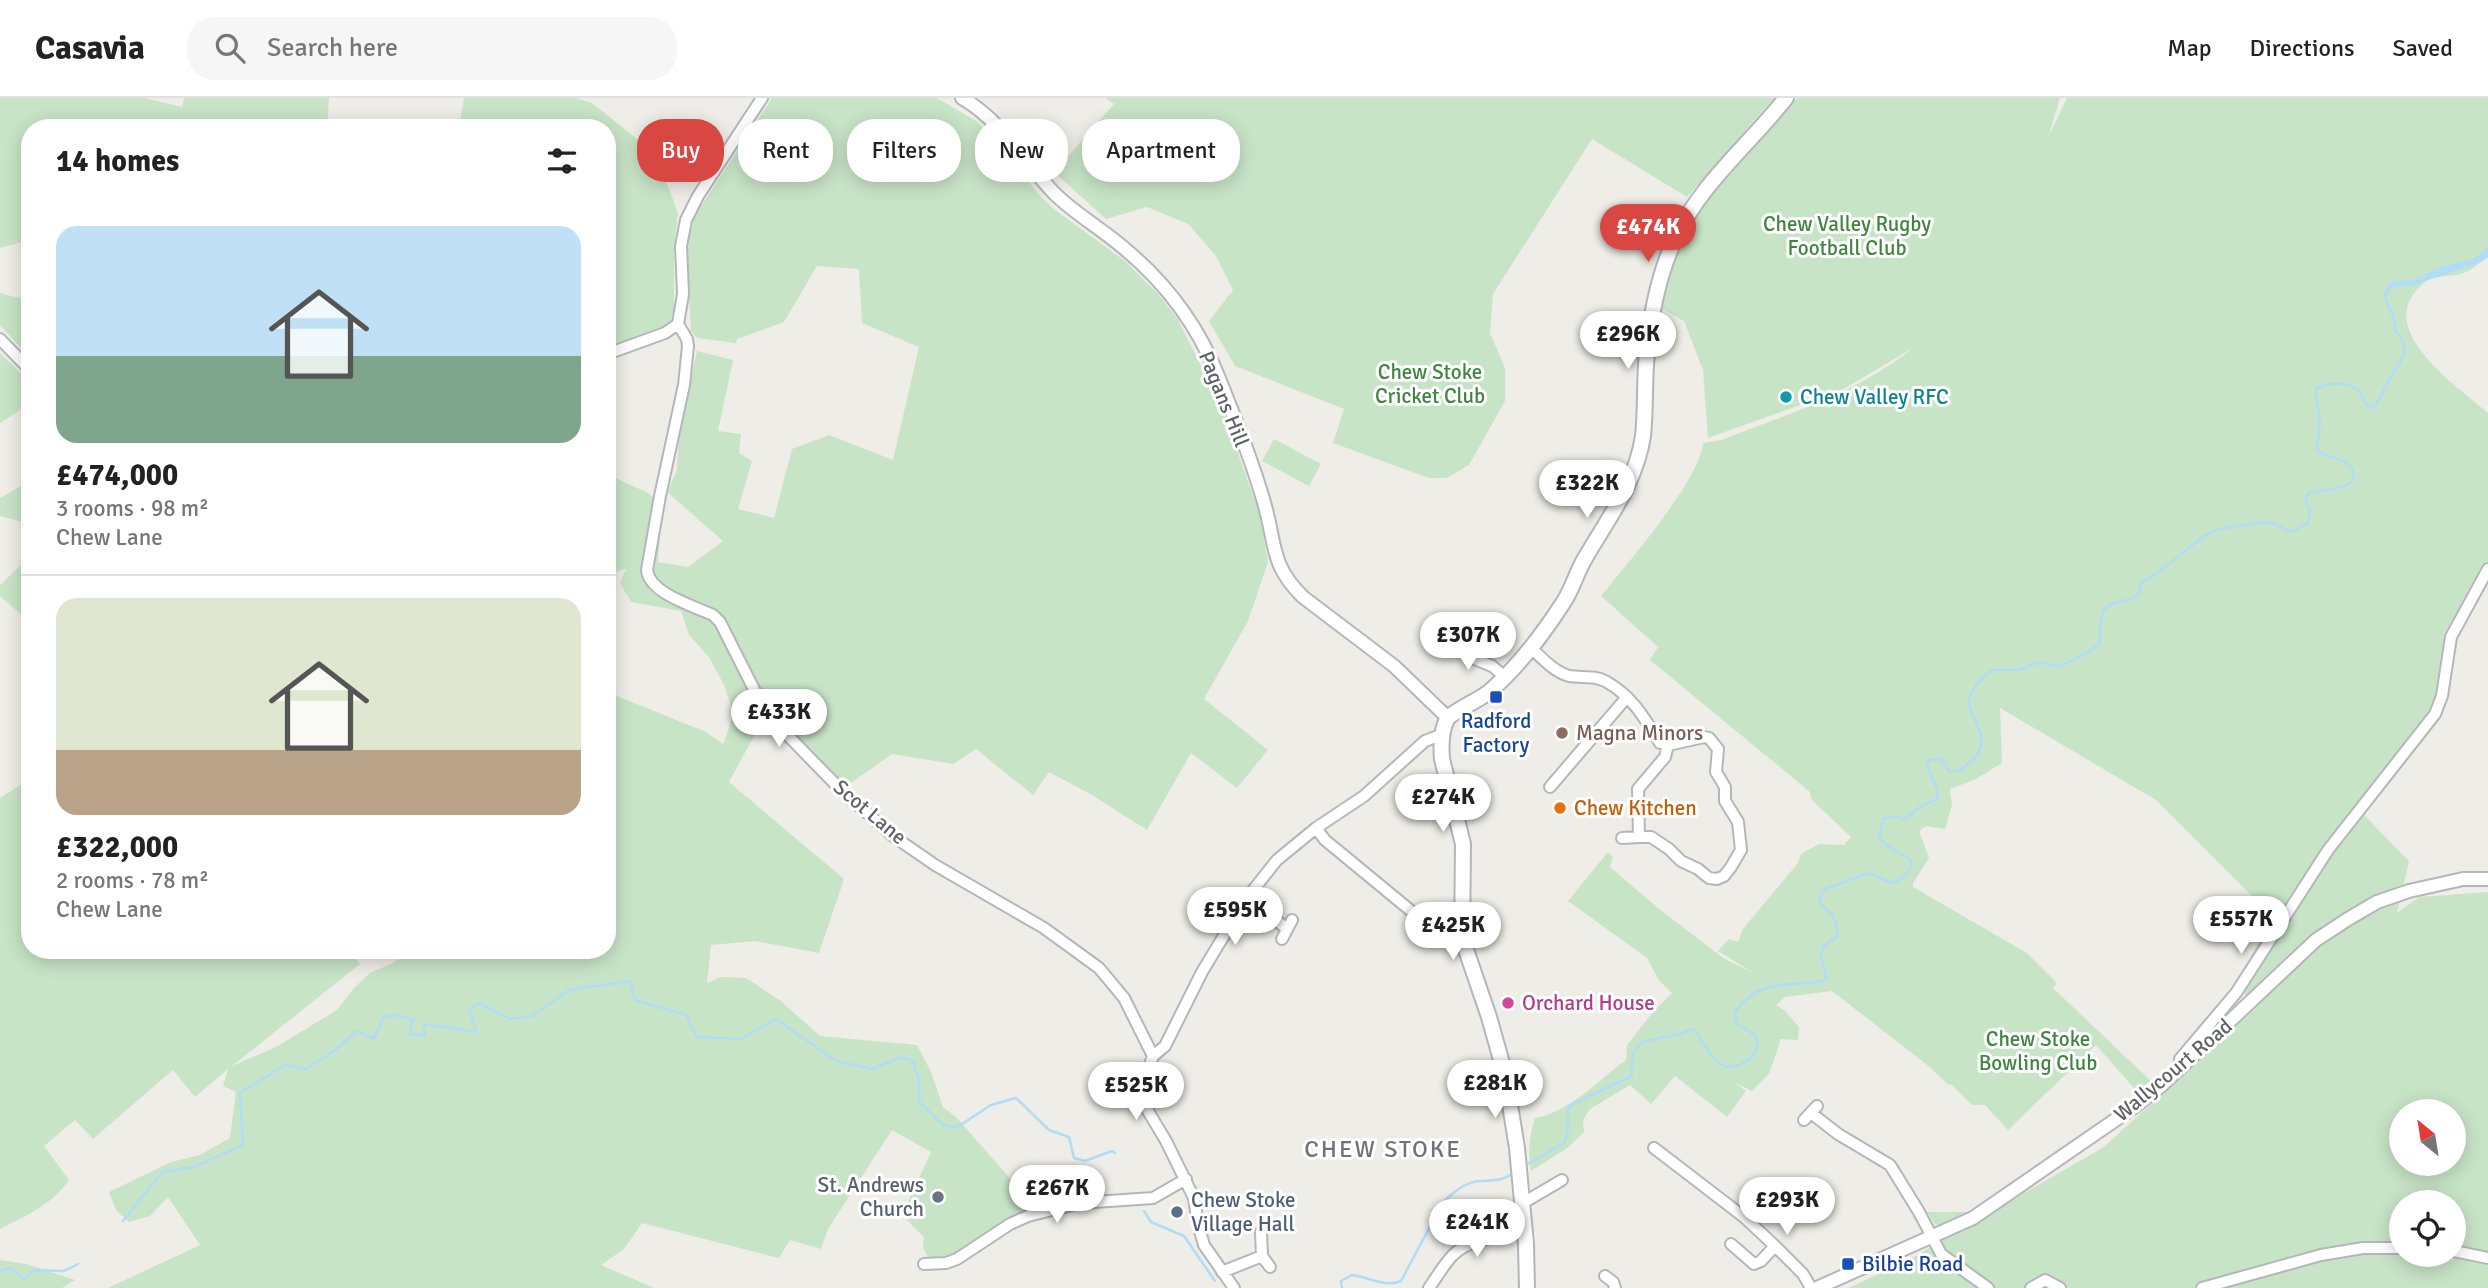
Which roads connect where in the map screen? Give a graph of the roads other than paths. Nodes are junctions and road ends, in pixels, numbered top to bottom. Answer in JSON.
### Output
{"nodes":[{"id":1,"x":762,"y":98,"type":"edge"},
{"id":2,"x":962,"y":98,"type":"edge"},
{"id":3,"x":1786,"y":98,"type":"edge"},
{"id":4,"x":678,"y":324,"type":"junction"},
{"id":5,"x":0,"y":339,"type":"edge"},
{"id":6,"x":616,"y":352,"type":"edge"},
{"id":7,"x":21,"y":361,"type":"edge"},
{"id":8,"x":2488,"y":569,"type":"edge"},
{"id":9,"x":1457,"y":639,"type":"dead end"},
{"id":10,"x":1480,"y":639,"type":"dead end"},
{"id":11,"x":1530,"y":647,"type":"junction"},
{"id":12,"x":1469,"y":651,"type":"junction"},
{"id":13,"x":1504,"y":677,"type":"junction"},
{"id":14,"x":1627,"y":697,"type":"junction"},
{"id":15,"x":1448,"y":718,"type":"junction"},
{"id":16,"x":1443,"y":734,"type":"junction"},
{"id":17,"x":1668,"y":745,"type":"junction"},
{"id":18,"x":1550,"y":787,"type":"dead end"},
{"id":19,"x":1316,"y":828,"type":"junction"},
{"id":20,"x":1639,"y":836,"type":"junction"},
{"id":21,"x":1622,"y":838,"type":"dead end"},
{"id":22,"x":2488,"y":879,"type":"edge"},
{"id":23,"x":1248,"y":898,"type":"junction"},
{"id":24,"x":1287,"y":929,"type":"dead end"},
{"id":25,"x":1462,"y":938,"type":"junction"},
{"id":26,"x":1153,"y":1056,"type":"junction"},
{"id":27,"x":2179,"y":1069,"type":"junction"},
{"id":28,"x":1811,"y":1113,"type":"dead end"},
{"id":29,"x":1874,"y":1140,"type":"dead end"},
{"id":30,"x":1654,"y":1148,"type":"dead end"},
{"id":31,"x":1868,"y":1151,"type":"junction"},
{"id":32,"x":1186,"y":1179,"type":"junction"},
{"id":33,"x":1562,"y":1180,"type":"dead end"},
{"id":34,"x":1523,"y":1203,"type":"junction"},
{"id":35,"x":1261,"y":1232,"type":"dead end"},
{"id":36,"x":1525,"y":1232,"type":"junction"},
{"id":37,"x":1933,"y":1238,"type":"junction"},
{"id":38,"x":1731,"y":1244,"type":"dead end"},
{"id":39,"x":1775,"y":1246,"type":"junction"},
{"id":40,"x":2389,"y":1248,"type":"edge"},
{"id":41,"x":2466,"y":1253,"type":"edge"},
{"id":42,"x":1262,"y":1255,"type":"junction"},
{"id":43,"x":2488,"y":1258,"type":"edge"},
{"id":44,"x":924,"y":1264,"type":"dead end"},
{"id":45,"x":1270,"y":1267,"type":"dead end"},
{"id":46,"x":1223,"y":1274,"type":"junction"},
{"id":47,"x":1605,"y":1276,"type":"dead end"},
{"id":48,"x":1222,"y":1288,"type":"edge"},
{"id":49,"x":1234,"y":1288,"type":"edge"},
{"id":50,"x":1429,"y":1288,"type":"edge"},
{"id":51,"x":1527,"y":1288,"type":"edge"},
{"id":52,"x":1615,"y":1288,"type":"edge"},
{"id":53,"x":1811,"y":1288,"type":"edge"},
{"id":54,"x":1817,"y":1288,"type":"edge"},
{"id":55,"x":1988,"y":1288,"type":"edge"},
{"id":56,"x":2031,"y":1288,"type":"edge"},
{"id":57,"x":2060,"y":1288,"type":"edge"},
{"id":58,"x":2202,"y":1288,"type":"edge"}],
"edges":[{"from":1,"to":4,"type":"street"},
{"from":2,"to":15,"type":"street","name":"Pagans Hill"},
{"from":3,"to":11,"type":"main road"},
{"from":4,"to":6,"type":"street"},
{"from":4,"to":26,"type":"street","name":"Scot Lane"},
{"from":5,"to":7,"type":"street"},
{"from":8,"to":27,"type":"street"},
{"from":9,"to":12,"type":"street"},
{"from":10,"to":12,"type":"street"},
{"from":11,"to":13,"type":"main road"},
{"from":11,"to":14,"type":"street"},
{"from":12,"to":13,"type":"street"},
{"from":13,"to":15,"type":"main road"},
{"from":14,"to":17,"type":"street"},
{"from":14,"to":18,"type":"street"},
{"from":15,"to":16,"type":"main road"},
{"from":16,"to":19,"type":"street"},
{"from":16,"to":25,"type":"main road"},
{"from":17,"to":20,"type":"street"},
{"from":17,"to":20,"type":"street"},
{"from":19,"to":23,"type":"street"},
{"from":19,"to":25,"type":"street"},
{"from":20,"to":21,"type":"street"},
{"from":22,"to":27,"type":"street","name":"Wallycourt Road"},
{"from":23,"to":24,"type":"street"},
{"from":23,"to":26,"type":"street"},
{"from":25,"to":34,"type":"main road"},
{"from":26,"to":32,"type":"street"},
{"from":27,"to":37,"type":"street","name":"Wallycourt Road"},
{"from":28,"to":31,"type":"street"},
{"from":29,"to":31,"type":"street"},
{"from":30,"to":39,"type":"street"},
{"from":31,"to":37,"type":"street"},
{"from":32,"to":44,"type":"street"},
{"from":32,"to":46,"type":"street"},
{"from":33,"to":34,"type":"street"},
{"from":34,"to":36,"type":"main road"},
{"from":35,"to":42,"type":"street"},
{"from":36,"to":50,"type":"street"},
{"from":36,"to":51,"type":"main road"},
{"from":37,"to":54,"type":"street","name":"Wallycourt Road"},
{"from":37,"to":55,"type":"street"},
{"from":38,"to":39,"type":"street"},
{"from":39,"to":53,"type":"street"},
{"from":40,"to":58,"type":"street"},
{"from":41,"to":43,"type":"street"},
{"from":42,"to":45,"type":"street"},
{"from":42,"to":46,"type":"street"},
{"from":46,"to":48,"type":"street"},
{"from":46,"to":49,"type":"street"},
{"from":47,"to":52,"type":"street"},
{"from":56,"to":57,"type":"street"}]}
